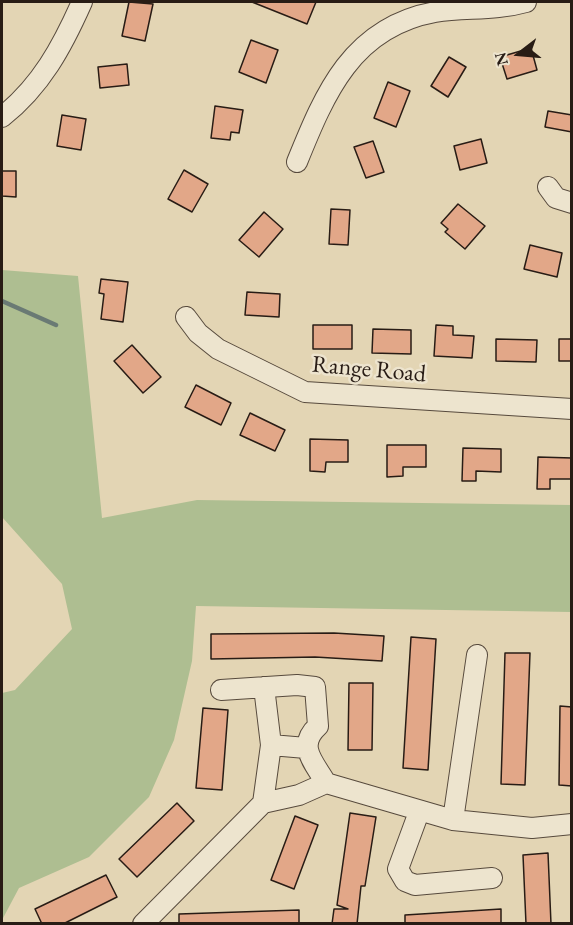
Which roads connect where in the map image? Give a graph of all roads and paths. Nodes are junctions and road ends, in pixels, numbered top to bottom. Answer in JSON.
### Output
{"nodes":[{"id":1,"x":82,"y":2,"type":"edge"},
{"id":2,"x":526,"y":2,"type":"edge"},
{"id":3,"x":2,"y":117,"type":"edge"},
{"id":4,"x":297,"y":162,"type":"dead end"},
{"id":5,"x":548,"y":187,"type":"dead end"},
{"id":6,"x":572,"y":203,"type":"edge"},
{"id":7,"x":186,"y":317,"type":"dead end"},
{"id":8,"x":572,"y":410,"type":"edge"},
{"id":9,"x":477,"y":655,"type":"dead end"},
{"id":10,"x":264,"y":687,"type":"junction"},
{"id":11,"x":221,"y":690,"type":"dead end"},
{"id":12,"x":271,"y":745,"type":"junction"},
{"id":13,"x":306,"y":748,"type":"junction"},
{"id":14,"x":326,"y":783,"type":"junction"},
{"id":15,"x":263,"y":803,"type":"junction"},
{"id":16,"x":419,"y":812,"type":"junction"},
{"id":17,"x":453,"y":820,"type":"junction"},
{"id":18,"x":572,"y":824,"type":"edge"},
{"id":19,"x":492,"y":878,"type":"dead end"},
{"id":20,"x":143,"y":924,"type":"edge"}],
"edges":[{"from":1,"to":3,"type":"street"},
{"from":2,"to":4,"type":"street"},
{"from":5,"to":6,"type":"street"},
{"from":7,"to":8,"type":"street","name":"Range Road"},
{"from":9,"to":17,"type":"street"},
{"from":10,"to":11,"type":"street"},
{"from":10,"to":12,"type":"street"},
{"from":10,"to":13,"type":"street"},
{"from":12,"to":13,"type":"street"},
{"from":12,"to":15,"type":"street"},
{"from":13,"to":14,"type":"street"},
{"from":14,"to":15,"type":"street"},
{"from":14,"to":16,"type":"street"},
{"from":15,"to":20,"type":"street"},
{"from":16,"to":17,"type":"street"},
{"from":16,"to":19,"type":"street"},
{"from":17,"to":18,"type":"street"}]}
